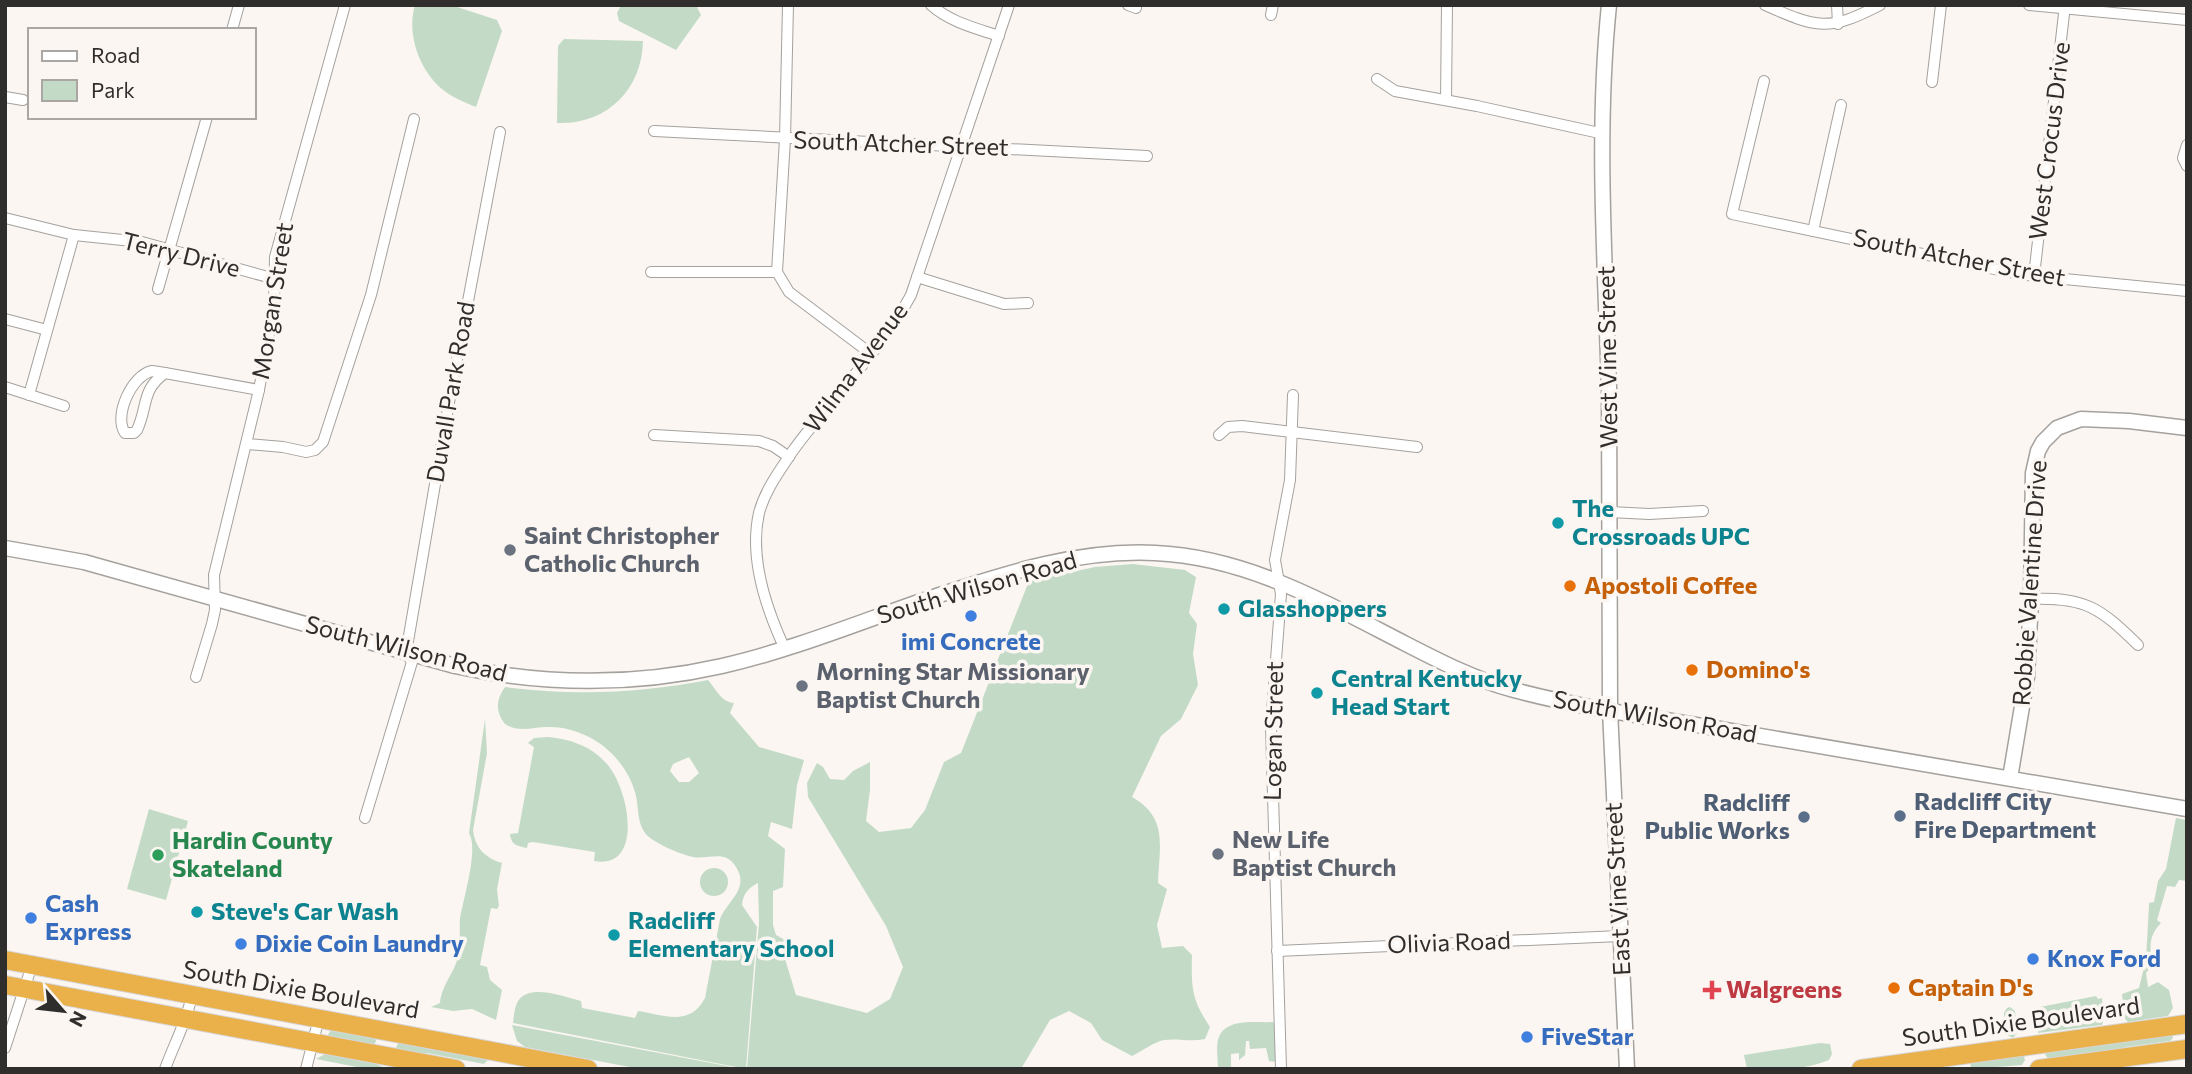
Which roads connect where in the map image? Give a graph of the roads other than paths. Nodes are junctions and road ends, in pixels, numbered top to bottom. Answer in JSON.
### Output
{"nodes":[{"id":1,"x":239,"y":5,"type":"edge"},
{"id":2,"x":345,"y":5,"type":"edge"},
{"id":3,"x":788,"y":5,"type":"edge"},
{"id":4,"x":931,"y":5,"type":"edge"},
{"id":5,"x":1009,"y":5,"type":"edge"},
{"id":6,"x":1447,"y":5,"type":"edge"},
{"id":7,"x":1609,"y":5,"type":"edge"},
{"id":8,"x":1765,"y":5,"type":"edge"},
{"id":9,"x":1837,"y":5,"type":"edge"},
{"id":10,"x":1880,"y":5,"type":"edge"},
{"id":11,"x":1941,"y":5,"type":"edge"},
{"id":12,"x":2029,"y":5,"type":"edge"},
{"id":13,"x":2065,"y":7,"type":"edge"},
{"id":14,"x":2187,"y":20,"type":"edge"},
{"id":15,"x":1838,"y":23,"type":"junction"},
{"id":16,"x":233,"y":28,"type":"edge"},
{"id":17,"x":999,"y":36,"type":"junction"},
{"id":18,"x":1377,"y":79,"type":"dead end"},
{"id":19,"x":1763,"y":81,"type":"dead end"},
{"id":20,"x":1932,"y":82,"type":"dead end"},
{"id":21,"x":5,"y":97,"type":"edge"},
{"id":22,"x":23,"y":100,"type":"dead end"},
{"id":23,"x":1446,"y":100,"type":"junction"},
{"id":24,"x":1841,"y":104,"type":"dead end"},
{"id":25,"x":206,"y":119,"type":"edge"},
{"id":26,"x":414,"y":119,"type":"dead end"},
{"id":27,"x":654,"y":131,"type":"dead end"},
{"id":28,"x":500,"y":132,"type":"dead end"},
{"id":29,"x":1604,"y":134,"type":"junction"},
{"id":30,"x":785,"y":139,"type":"junction"},
{"id":31,"x":2187,"y":145,"type":"edge"},
{"id":32,"x":961,"y":147,"type":"junction"},
{"id":33,"x":1147,"y":156,"type":"dead end"},
{"id":34,"x":2187,"y":166,"type":"edge"},
{"id":35,"x":5,"y":218,"type":"edge"},
{"id":36,"x":1813,"y":231,"type":"junction"},
{"id":37,"x":74,"y":235,"type":"junction"},
{"id":38,"x":169,"y":249,"type":"junction"},
{"id":39,"x":651,"y":272,"type":"dead end"},
{"id":40,"x":777,"y":272,"type":"junction"},
{"id":41,"x":2034,"y":276,"type":"junction"},
{"id":42,"x":917,"y":277,"type":"junction"},
{"id":43,"x":275,"y":279,"type":"junction"},
{"id":44,"x":158,"y":289,"type":"dead end"},
{"id":45,"x":2187,"y":290,"type":"edge"},
{"id":46,"x":1028,"y":303,"type":"dead end"},
{"id":47,"x":5,"y":319,"type":"edge"},
{"id":48,"x":47,"y":331,"type":"junction"},
{"id":49,"x":870,"y":353,"type":"junction"},
{"id":50,"x":165,"y":373,"type":"junction"},
{"id":51,"x":5,"y":387,"type":"edge"},
{"id":52,"x":259,"y":390,"type":"junction"},
{"id":53,"x":29,"y":395,"type":"junction"},
{"id":54,"x":1293,"y":395,"type":"dead end"},
{"id":55,"x":64,"y":406,"type":"dead end"},
{"id":56,"x":2187,"y":428,"type":"edge"},
{"id":57,"x":1292,"y":432,"type":"junction"},
{"id":58,"x":654,"y":435,"type":"dead end"},
{"id":59,"x":1219,"y":435,"type":"dead end"},
{"id":60,"x":247,"y":444,"type":"junction"},
{"id":61,"x":1417,"y":447,"type":"dead end"},
{"id":62,"x":789,"y":457,"type":"junction"},
{"id":63,"x":1703,"y":511,"type":"dead end"},
{"id":64,"x":1610,"y":512,"type":"junction"},
{"id":65,"x":5,"y":548,"type":"edge"},
{"id":66,"x":1279,"y":581,"type":"junction"},
{"id":67,"x":213,"y":598,"type":"junction"},
{"id":68,"x":2031,"y":599,"type":"junction"},
{"id":69,"x":2138,"y":645,"type":"dead end"},
{"id":70,"x":784,"y":647,"type":"junction"},
{"id":71,"x":406,"y":653,"type":"junction"},
{"id":72,"x":196,"y":677,"type":"dead end"},
{"id":73,"x":1610,"y":710,"type":"junction"},
{"id":74,"x":2010,"y":778,"type":"junction"},
{"id":75,"x":2187,"y":809,"type":"edge"},
{"id":76,"x":365,"y":818,"type":"dead end"},
{"id":77,"x":1620,"y":936,"type":"junction"},
{"id":78,"x":1277,"y":951,"type":"junction"},
{"id":79,"x":5,"y":960,"type":"edge"},
{"id":80,"x":32,"y":965,"type":"junction"},
{"id":81,"x":5,"y":985,"type":"edge"},
{"id":82,"x":24,"y":988,"type":"junction"},
{"id":83,"x":192,"y":995,"type":"junction"},
{"id":84,"x":319,"y":1018,"type":"junction"},
{"id":85,"x":187,"y":1019,"type":"junction"},
{"id":86,"x":2187,"y":1024,"type":"edge"},
{"id":87,"x":390,"y":1031,"type":"junction"},
{"id":88,"x":313,"y":1042,"type":"junction"},
{"id":89,"x":5,"y":1048,"type":"edge"},
{"id":90,"x":2187,"y":1048,"type":"edge"},
{"id":91,"x":391,"y":1061,"type":"edge"},
{"id":92,"x":165,"y":1069,"type":"edge"},
{"id":93,"x":306,"y":1069,"type":"edge"},
{"id":94,"x":456,"y":1069,"type":"edge"},
{"id":95,"x":588,"y":1069,"type":"edge"},
{"id":96,"x":1281,"y":1069,"type":"edge"},
{"id":97,"x":1628,"y":1069,"type":"edge"},
{"id":98,"x":1861,"y":1069,"type":"edge"},
{"id":99,"x":2039,"y":1069,"type":"edge"}],
"edges":[{"from":1,"to":16,"type":"street"},
{"from":2,"to":43,"type":"street","name":"Morgan Street"},
{"from":3,"to":30,"type":"street"},
{"from":4,"to":17,"type":"street"},
{"from":5,"to":17,"type":"street","name":"Wilma Avenue"},
{"from":6,"to":23,"type":"street"},
{"from":7,"to":29,"type":"main road","name":"West Vine Street"},
{"from":8,"to":15,"type":"street"},
{"from":9,"to":15,"type":"street"},
{"from":10,"to":15,"type":"street"},
{"from":11,"to":20,"type":"street"},
{"from":12,"to":13,"type":"street"},
{"from":13,"to":14,"type":"street"},
{"from":13,"to":41,"type":"street","name":"West Crocus Drive"},
{"from":17,"to":32,"type":"street","name":"Wilma Avenue"},
{"from":18,"to":23,"type":"street"},
{"from":19,"to":36,"type":"street","name":"South Atcher Street"},
{"from":21,"to":22,"type":"street"},
{"from":23,"to":29,"type":"street"},
{"from":24,"to":36,"type":"street"},
{"from":25,"to":38,"type":"street"},
{"from":26,"to":60,"type":"street"},
{"from":27,"to":30,"type":"street","name":"South Atcher Street"},
{"from":28,"to":71,"type":"street","name":"Duvall Park Road"},
{"from":29,"to":64,"type":"main road","name":"West Vine Street"},
{"from":30,"to":32,"type":"street","name":"South Atcher Street"},
{"from":30,"to":40,"type":"street"},
{"from":31,"to":34,"type":"street"},
{"from":32,"to":33,"type":"street","name":"South Atcher Street"},
{"from":32,"to":42,"type":"street","name":"Wilma Avenue"},
{"from":35,"to":37,"type":"street","name":"Terry Drive"},
{"from":36,"to":41,"type":"street","name":"South Atcher Street"},
{"from":37,"to":38,"type":"street","name":"Terry Drive"},
{"from":37,"to":48,"type":"street"},
{"from":38,"to":43,"type":"street","name":"Terry Drive"},
{"from":38,"to":44,"type":"street"},
{"from":39,"to":40,"type":"street"},
{"from":40,"to":49,"type":"street"},
{"from":41,"to":45,"type":"street","name":"South Atcher Street"},
{"from":42,"to":46,"type":"street"},
{"from":42,"to":49,"type":"street","name":"Wilma Avenue"},
{"from":43,"to":52,"type":"street","name":"Morgan Street"},
{"from":47,"to":48,"type":"street"},
{"from":48,"to":53,"type":"street"},
{"from":49,"to":62,"type":"street","name":"Wilma Avenue"},
{"from":50,"to":50,"type":"street"},
{"from":50,"to":52,"type":"street"},
{"from":51,"to":53,"type":"street"},
{"from":52,"to":60,"type":"street","name":"Morgan Street"},
{"from":53,"to":55,"type":"street"},
{"from":54,"to":57,"type":"street","name":"Logan Street"},
{"from":56,"to":68,"type":"main road","name":"Robbie Valentine Drive"},
{"from":57,"to":59,"type":"street"},
{"from":57,"to":61,"type":"street"},
{"from":57,"to":66,"type":"street","name":"Logan Street"},
{"from":58,"to":62,"type":"street"},
{"from":60,"to":67,"type":"street","name":"Morgan Street"},
{"from":62,"to":70,"type":"street","name":"Wilma Avenue"},
{"from":63,"to":64,"type":"street"},
{"from":64,"to":73,"type":"main road","name":"West Vine Street"},
{"from":65,"to":67,"type":"main road","name":"South Wilson Road"},
{"from":66,"to":70,"type":"main road","name":"South Wilson Road"},
{"from":66,"to":73,"type":"main road","name":"South Wilson Road"},
{"from":66,"to":78,"type":"street","name":"Logan Street"},
{"from":67,"to":71,"type":"main road","name":"South Wilson Road"},
{"from":67,"to":72,"type":"street","name":"Morgan Street"},
{"from":68,"to":69,"type":"street"},
{"from":68,"to":74,"type":"main road","name":"Robbie Valentine Drive"},
{"from":70,"to":71,"type":"main road","name":"South Wilson Road"},
{"from":71,"to":76,"type":"street","name":"Duvall Park Road"},
{"from":73,"to":74,"type":"main road","name":"South Wilson Road"},
{"from":73,"to":77,"type":"main road","name":"East Vine Street"},
{"from":74,"to":75,"type":"main road","name":"South Wilson Road"},
{"from":77,"to":78,"type":"street","name":"Olivia Road"},
{"from":77,"to":97,"type":"main road","name":"East Vine Street"},
{"from":78,"to":96,"type":"street","name":"Logan Street"},
{"from":79,"to":80,"type":"highway","name":"South Dixie Boulevard"},
{"from":80,"to":82,"type":"street"},
{"from":80,"to":83,"type":"highway","name":"South Dixie Boulevard"},
{"from":81,"to":82,"type":"highway","name":"South Dixie Boulevard"},
{"from":82,"to":85,"type":"highway","name":"South Dixie Boulevard"},
{"from":82,"to":89,"type":"street"},
{"from":83,"to":84,"type":"highway","name":"South Dixie Boulevard"},
{"from":83,"to":85,"type":"street"},
{"from":84,"to":87,"type":"highway","name":"South Dixie Boulevard"},
{"from":84,"to":88,"type":"street"},
{"from":85,"to":88,"type":"highway","name":"South Dixie Boulevard"},
{"from":85,"to":92,"type":"street"},
{"from":86,"to":98,"type":"highway","name":"South Dixie Boulevard"},
{"from":87,"to":91,"type":"street"},
{"from":87,"to":95,"type":"highway","name":"South Dixie Boulevard"},
{"from":88,"to":91,"type":"highway","name":"South Dixie Boulevard"},
{"from":88,"to":93,"type":"street"},
{"from":90,"to":99,"type":"highway","name":"South Dixie Boulevard"},
{"from":91,"to":94,"type":"highway","name":"South Dixie Boulevard"}]}
